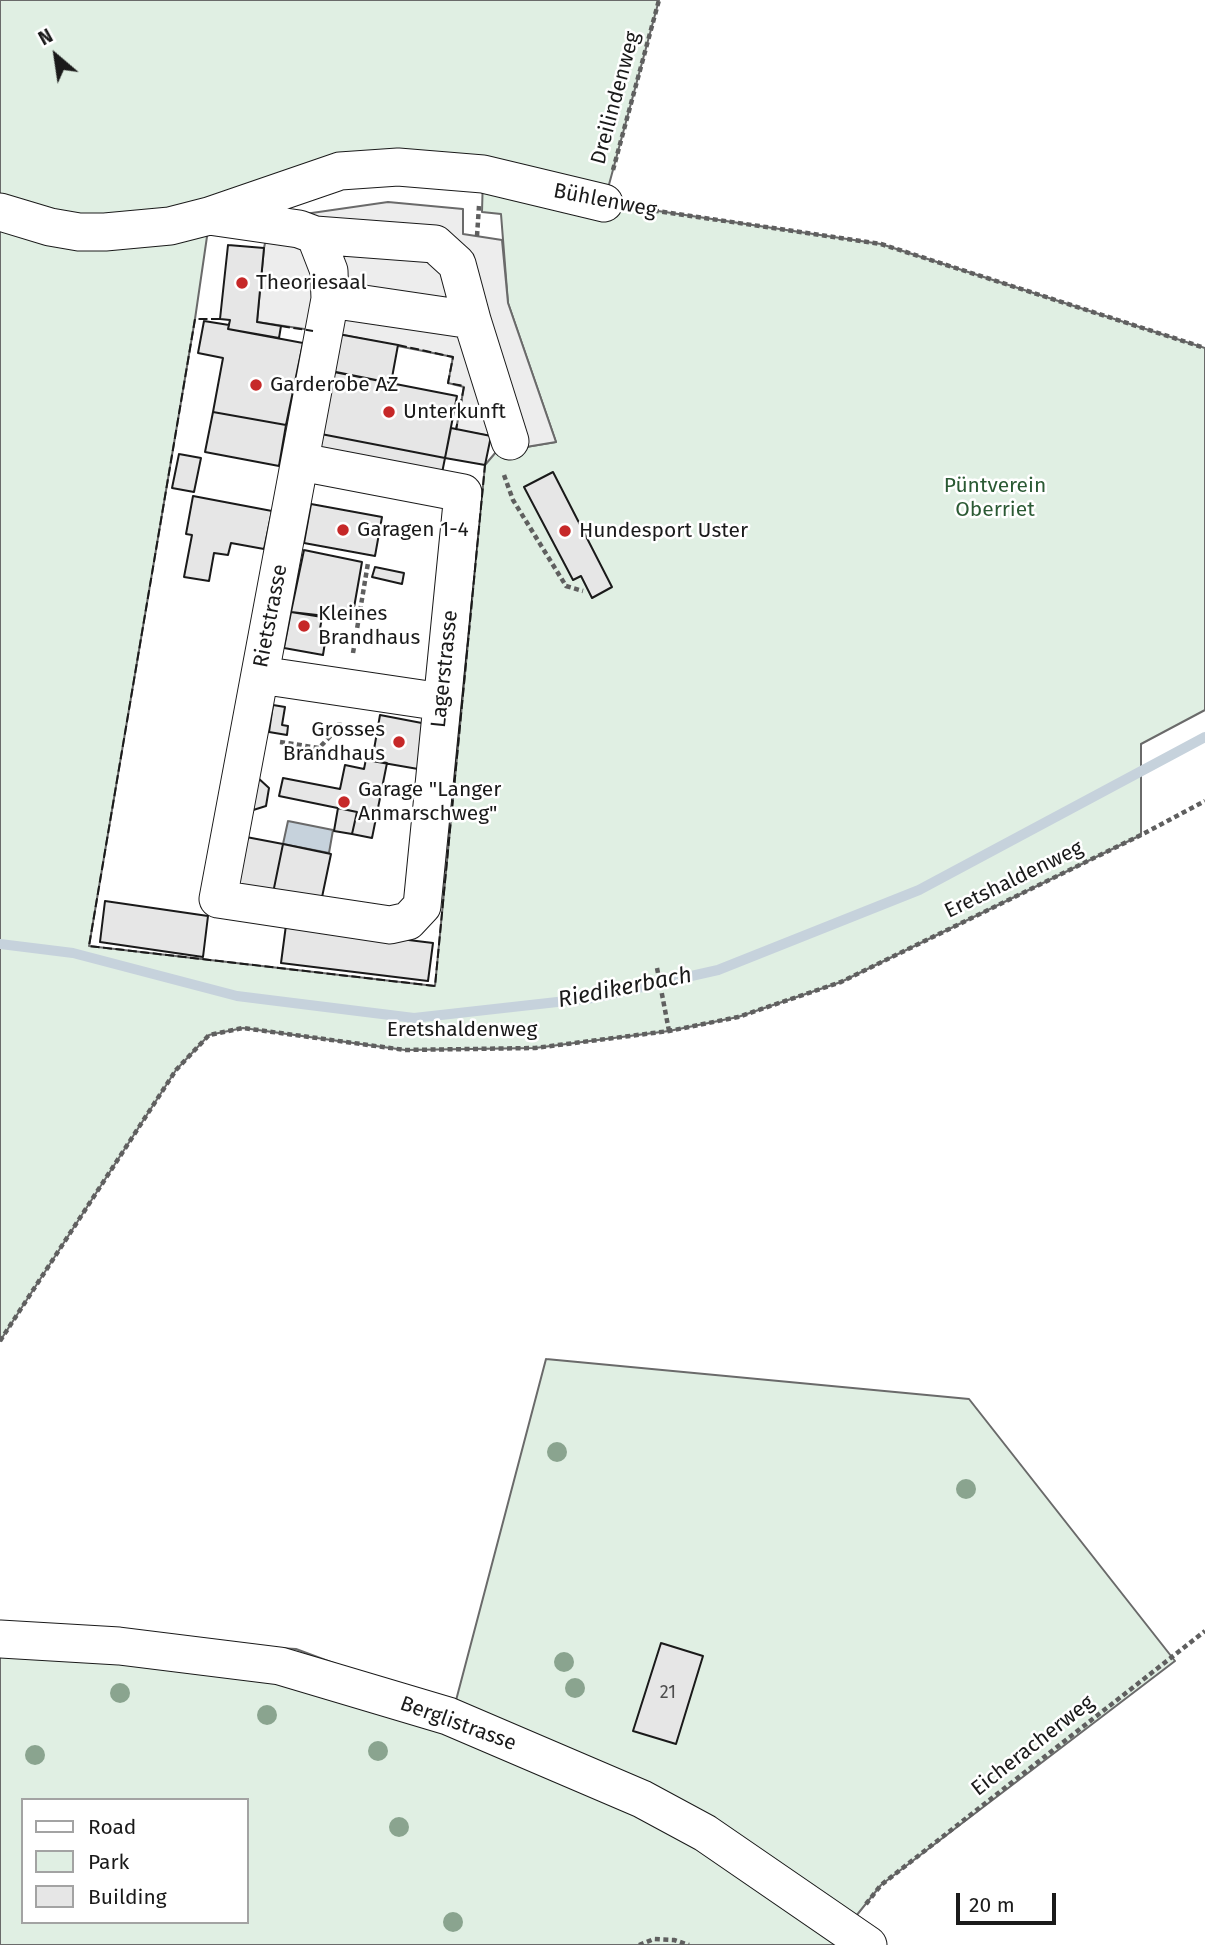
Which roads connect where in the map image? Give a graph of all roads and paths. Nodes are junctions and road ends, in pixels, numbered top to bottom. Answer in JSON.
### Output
{"nodes":[{"id":1,"x":659,"y":0,"type":"edge"},
{"id":2,"x":604,"y":203,"type":"junction"},
{"id":3,"x":0,"y":212,"type":"edge"},
{"id":4,"x":209,"y":216,"type":"junction"},
{"id":5,"x":315,"y":234,"type":"junction"},
{"id":6,"x":328,"y":316,"type":"junction"},
{"id":7,"x":472,"y":320,"type":"junction"},
{"id":8,"x":1205,"y":348,"type":"edge"},
{"id":9,"x":510,"y":440,"type":"joint"},
{"id":10,"x":301,"y":462,"type":"junction"},
{"id":11,"x":368,"y":563,"type":"dead end"},
{"id":12,"x":583,"y":592,"type":"dead end"},
{"id":13,"x":260,"y":675,"type":"junction"},
{"id":14,"x":347,"y":688,"type":"junction"},
{"id":15,"x":442,"y":702,"type":"junction"},
{"id":16,"x":272,"y":741,"type":"dead end"},
{"id":17,"x":1205,"y":801,"type":"edge"},
{"id":18,"x":218,"y":899,"type":"joint"},
{"id":19,"x":657,"y":968,"type":"dead end"},
{"id":20,"x":669,"y":1031,"type":"junction"},
{"id":21,"x":0,"y":1341,"type":"edge"},
{"id":22,"x":1205,"y":1631,"type":"edge"},
{"id":23,"x":0,"y":1639,"type":"edge"},
{"id":24,"x":881,"y":1885,"type":"dead end"},
{"id":25,"x":639,"y":1945,"type":"edge"},
{"id":26,"x":689,"y":1945,"type":"edge"},
{"id":27,"x":868,"y":1945,"type":"edge"}],
"edges":[{"from":1,"to":2,"type":"path","name":"Dreilindenweg"},
{"from":2,"to":4,"type":"street","name":"Bühlenweg"},
{"from":2,"to":8,"type":"path","name":"Bühlenweg"},
{"from":3,"to":4,"type":"street","name":"Bühlenweg"},
{"from":4,"to":5,"type":"street"},
{"from":5,"to":6,"type":"street","name":"Rietstrasse"},
{"from":5,"to":7,"type":"street"},
{"from":6,"to":7,"type":"street"},
{"from":6,"to":10,"type":"street","name":"Rietstrasse"},
{"from":7,"to":9,"type":"street"},
{"from":9,"to":12,"type":"path"},
{"from":10,"to":13,"type":"street","name":"Rietstrasse"},
{"from":10,"to":15,"type":"street","name":"Lagerstrasse"},
{"from":11,"to":14,"type":"path"},
{"from":13,"to":14,"type":"street"},
{"from":13,"to":18,"type":"street","name":"Rietstrasse"},
{"from":14,"to":15,"type":"street"},
{"from":14,"to":16,"type":"path"},
{"from":15,"to":18,"type":"street","name":"Lagerstrasse"},
{"from":17,"to":20,"type":"path","name":"Eretshaldenweg"},
{"from":19,"to":20,"type":"path"},
{"from":20,"to":21,"type":"path","name":"Eretshaldenweg"},
{"from":22,"to":24,"type":"path","name":"Eicheracherweg"},
{"from":23,"to":27,"type":"street","name":"Berglistrasse"},
{"from":25,"to":26,"type":"path"}]}
